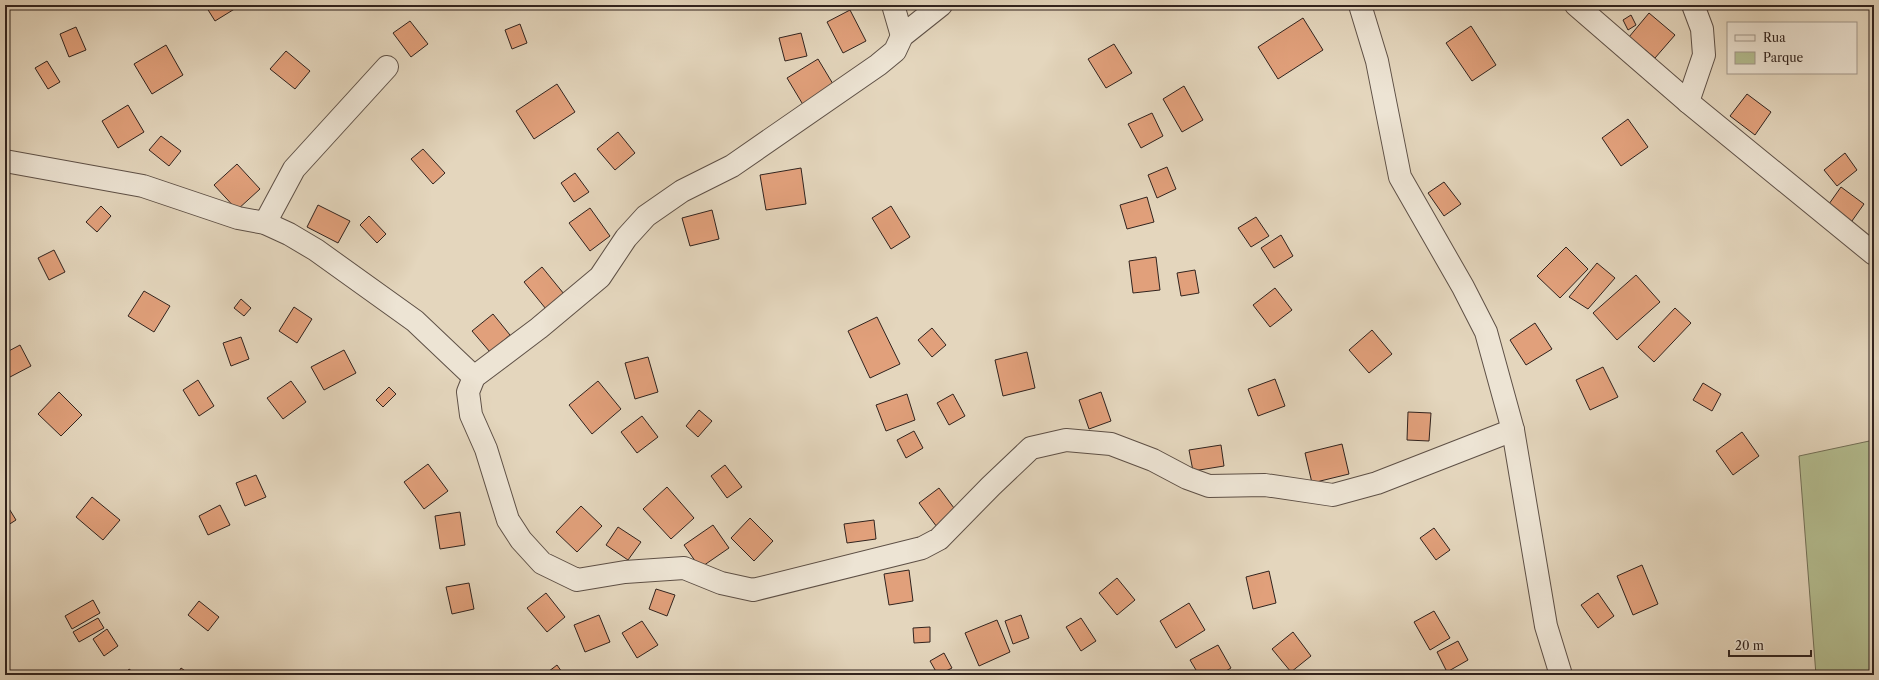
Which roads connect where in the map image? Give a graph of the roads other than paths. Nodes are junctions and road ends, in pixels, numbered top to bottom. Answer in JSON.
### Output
{"nodes":[{"id":1,"x":893,"y":5,"type":"edge"},
{"id":2,"x":941,"y":5,"type":"edge"},
{"id":3,"x":1360,"y":5,"type":"edge"},
{"id":4,"x":1576,"y":5,"type":"edge"},
{"id":5,"x":1693,"y":5,"type":"edge"},
{"id":6,"x":902,"y":36,"type":"junction"},
{"id":7,"x":387,"y":67,"type":"dead end"},
{"id":8,"x":1688,"y":102,"type":"junction"},
{"id":9,"x":5,"y":161,"type":"edge"},
{"id":10,"x":265,"y":223,"type":"junction"},
{"id":11,"x":1874,"y":254,"type":"edge"},
{"id":12,"x":474,"y":377,"type":"junction"},
{"id":13,"x":1513,"y":430,"type":"junction"},
{"id":14,"x":1561,"y":675,"type":"edge"}],
"edges":[{"from":1,"to":6,"type":"street"},
{"from":2,"to":6,"type":"street"},
{"from":3,"to":13,"type":"street"},
{"from":4,"to":8,"type":"street"},
{"from":5,"to":8,"type":"street"},
{"from":6,"to":12,"type":"street"},
{"from":7,"to":10,"type":"street"},
{"from":8,"to":11,"type":"street"},
{"from":9,"to":10,"type":"street"},
{"from":10,"to":12,"type":"street"},
{"from":12,"to":13,"type":"street"},
{"from":13,"to":14,"type":"street"}]}
